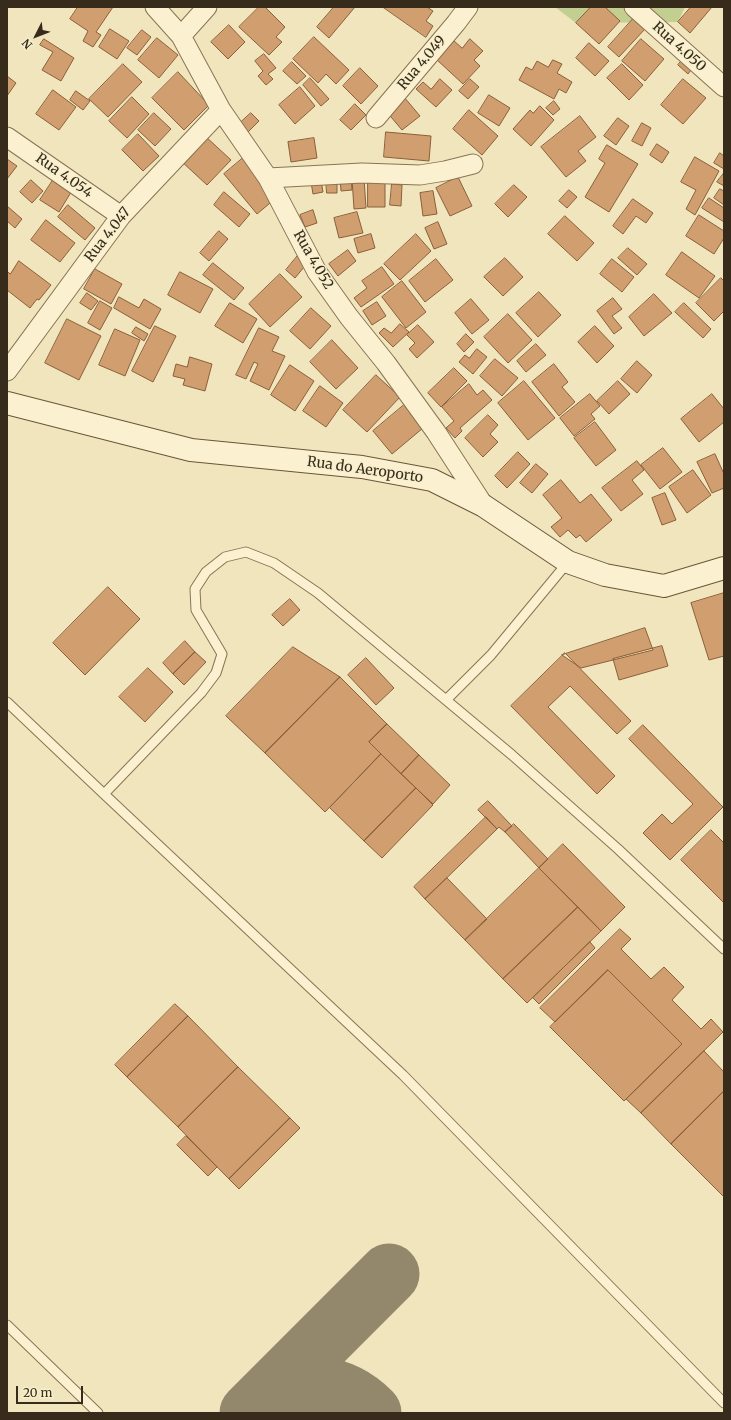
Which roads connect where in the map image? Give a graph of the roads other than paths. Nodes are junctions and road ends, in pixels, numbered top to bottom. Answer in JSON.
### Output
{"nodes":[{"id":1,"x":155,"y":7,"type":"edge"},
{"id":2,"x":207,"y":7,"type":"edge"},
{"id":3,"x":468,"y":7,"type":"edge"},
{"id":4,"x":634,"y":7,"type":"edge"},
{"id":5,"x":181,"y":36,"type":"junction"},
{"id":6,"x":724,"y":87,"type":"edge"},
{"id":7,"x":221,"y":110,"type":"junction"},
{"id":8,"x":376,"y":118,"type":"dead end"},
{"id":9,"x":7,"y":137,"type":"edge"},
{"id":10,"x":473,"y":164,"type":"dead end"},
{"id":11,"x":268,"y":178,"type":"junction"},
{"id":12,"x":121,"y":216,"type":"junction"},
{"id":13,"x":7,"y":372,"type":"edge"},
{"id":14,"x":7,"y":403,"type":"edge"},
{"id":15,"x":484,"y":506,"type":"junction"},
{"id":16,"x":568,"y":562,"type":"junction"},
{"id":17,"x":724,"y":568,"type":"edge"},
{"id":18,"x":446,"y":700,"type":"junction"},
{"id":19,"x":7,"y":702,"type":"edge"},
{"id":20,"x":104,"y":794,"type":"junction"},
{"id":21,"x":724,"y":949,"type":"edge"},
{"id":22,"x":7,"y":1325,"type":"edge"},
{"id":23,"x":724,"y":1403,"type":"edge"},
{"id":24,"x":98,"y":1413,"type":"edge"}],
"edges":[{"from":1,"to":5,"type":"street","name":"Rua 4.052"},
{"from":2,"to":5,"type":"street"},
{"from":3,"to":8,"type":"street","name":"Rua 4.049"},
{"from":4,"to":6,"type":"street","name":"Rua 4.050"},
{"from":5,"to":7,"type":"street","name":"Rua 4.052"},
{"from":7,"to":11,"type":"street","name":"Rua 4.052"},
{"from":7,"to":12,"type":"street","name":"Rua 4.047"},
{"from":9,"to":12,"type":"street","name":"Rua 4.054"},
{"from":10,"to":11,"type":"street"},
{"from":11,"to":15,"type":"street","name":"Rua 4.052"},
{"from":12,"to":13,"type":"street","name":"Rua 4.047"},
{"from":14,"to":15,"type":"main road","name":"Rua do Aeroporto"},
{"from":15,"to":16,"type":"main road","name":"Rua do Aeroporto"},
{"from":16,"to":17,"type":"main road","name":"Rua do Aeroporto"},
{"from":16,"to":18,"type":"lane"},
{"from":18,"to":20,"type":"lane"},
{"from":18,"to":21,"type":"lane"},
{"from":19,"to":20,"type":"lane"},
{"from":20,"to":23,"type":"lane"},
{"from":22,"to":24,"type":"lane"}]}
